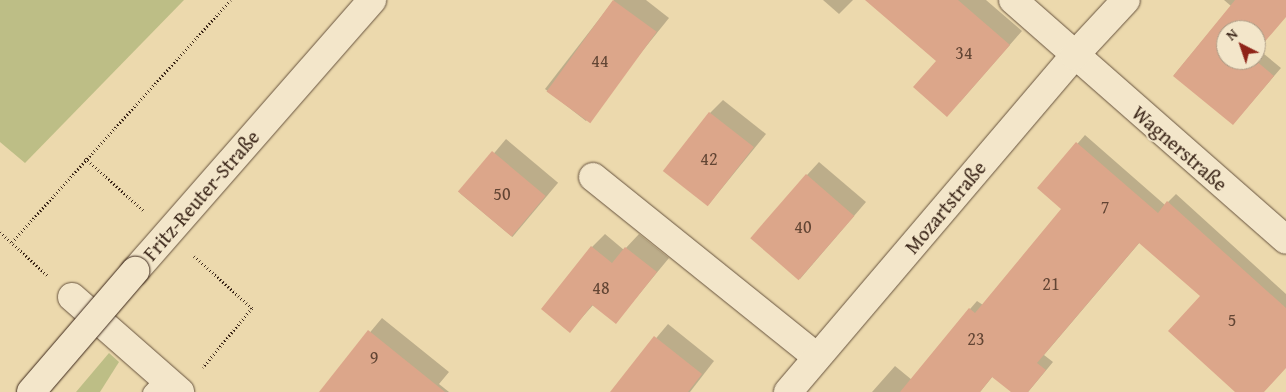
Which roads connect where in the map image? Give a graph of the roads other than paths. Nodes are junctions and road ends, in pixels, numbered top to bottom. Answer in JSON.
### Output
{"nodes":[{"id":1,"x":372,"y":0,"type":"edge"},
{"id":2,"x":1013,"y":0,"type":"edge"},
{"id":3,"x":1126,"y":0,"type":"edge"},
{"id":4,"x":1074,"y":56,"type":"junction"},
{"id":5,"x":593,"y":177,"type":"dead end"},
{"id":6,"x":1286,"y":240,"type":"edge"},
{"id":7,"x":72,"y":297,"type":"road end"},
{"id":8,"x":816,"y":357,"type":"junction"},
{"id":9,"x":165,"y":387,"type":"edge"},
{"id":10,"x":32,"y":392,"type":"edge"},
{"id":11,"x":788,"y":392,"type":"edge"}],
"edges":[{"from":1,"to":10,"type":"street","name":"Fritz-Reuter-Straße","bridge":true},
{"from":2,"to":4,"type":"street"},
{"from":3,"to":4,"type":"street","name":"Mozartstraße"},
{"from":4,"to":6,"type":"street","name":"Wagnerstraße"},
{"from":4,"to":8,"type":"street","name":"Mozartstraße"},
{"from":5,"to":8,"type":"street"},
{"from":7,"to":9,"type":"street"},
{"from":8,"to":11,"type":"street","name":"Mozartstraße"}]}
